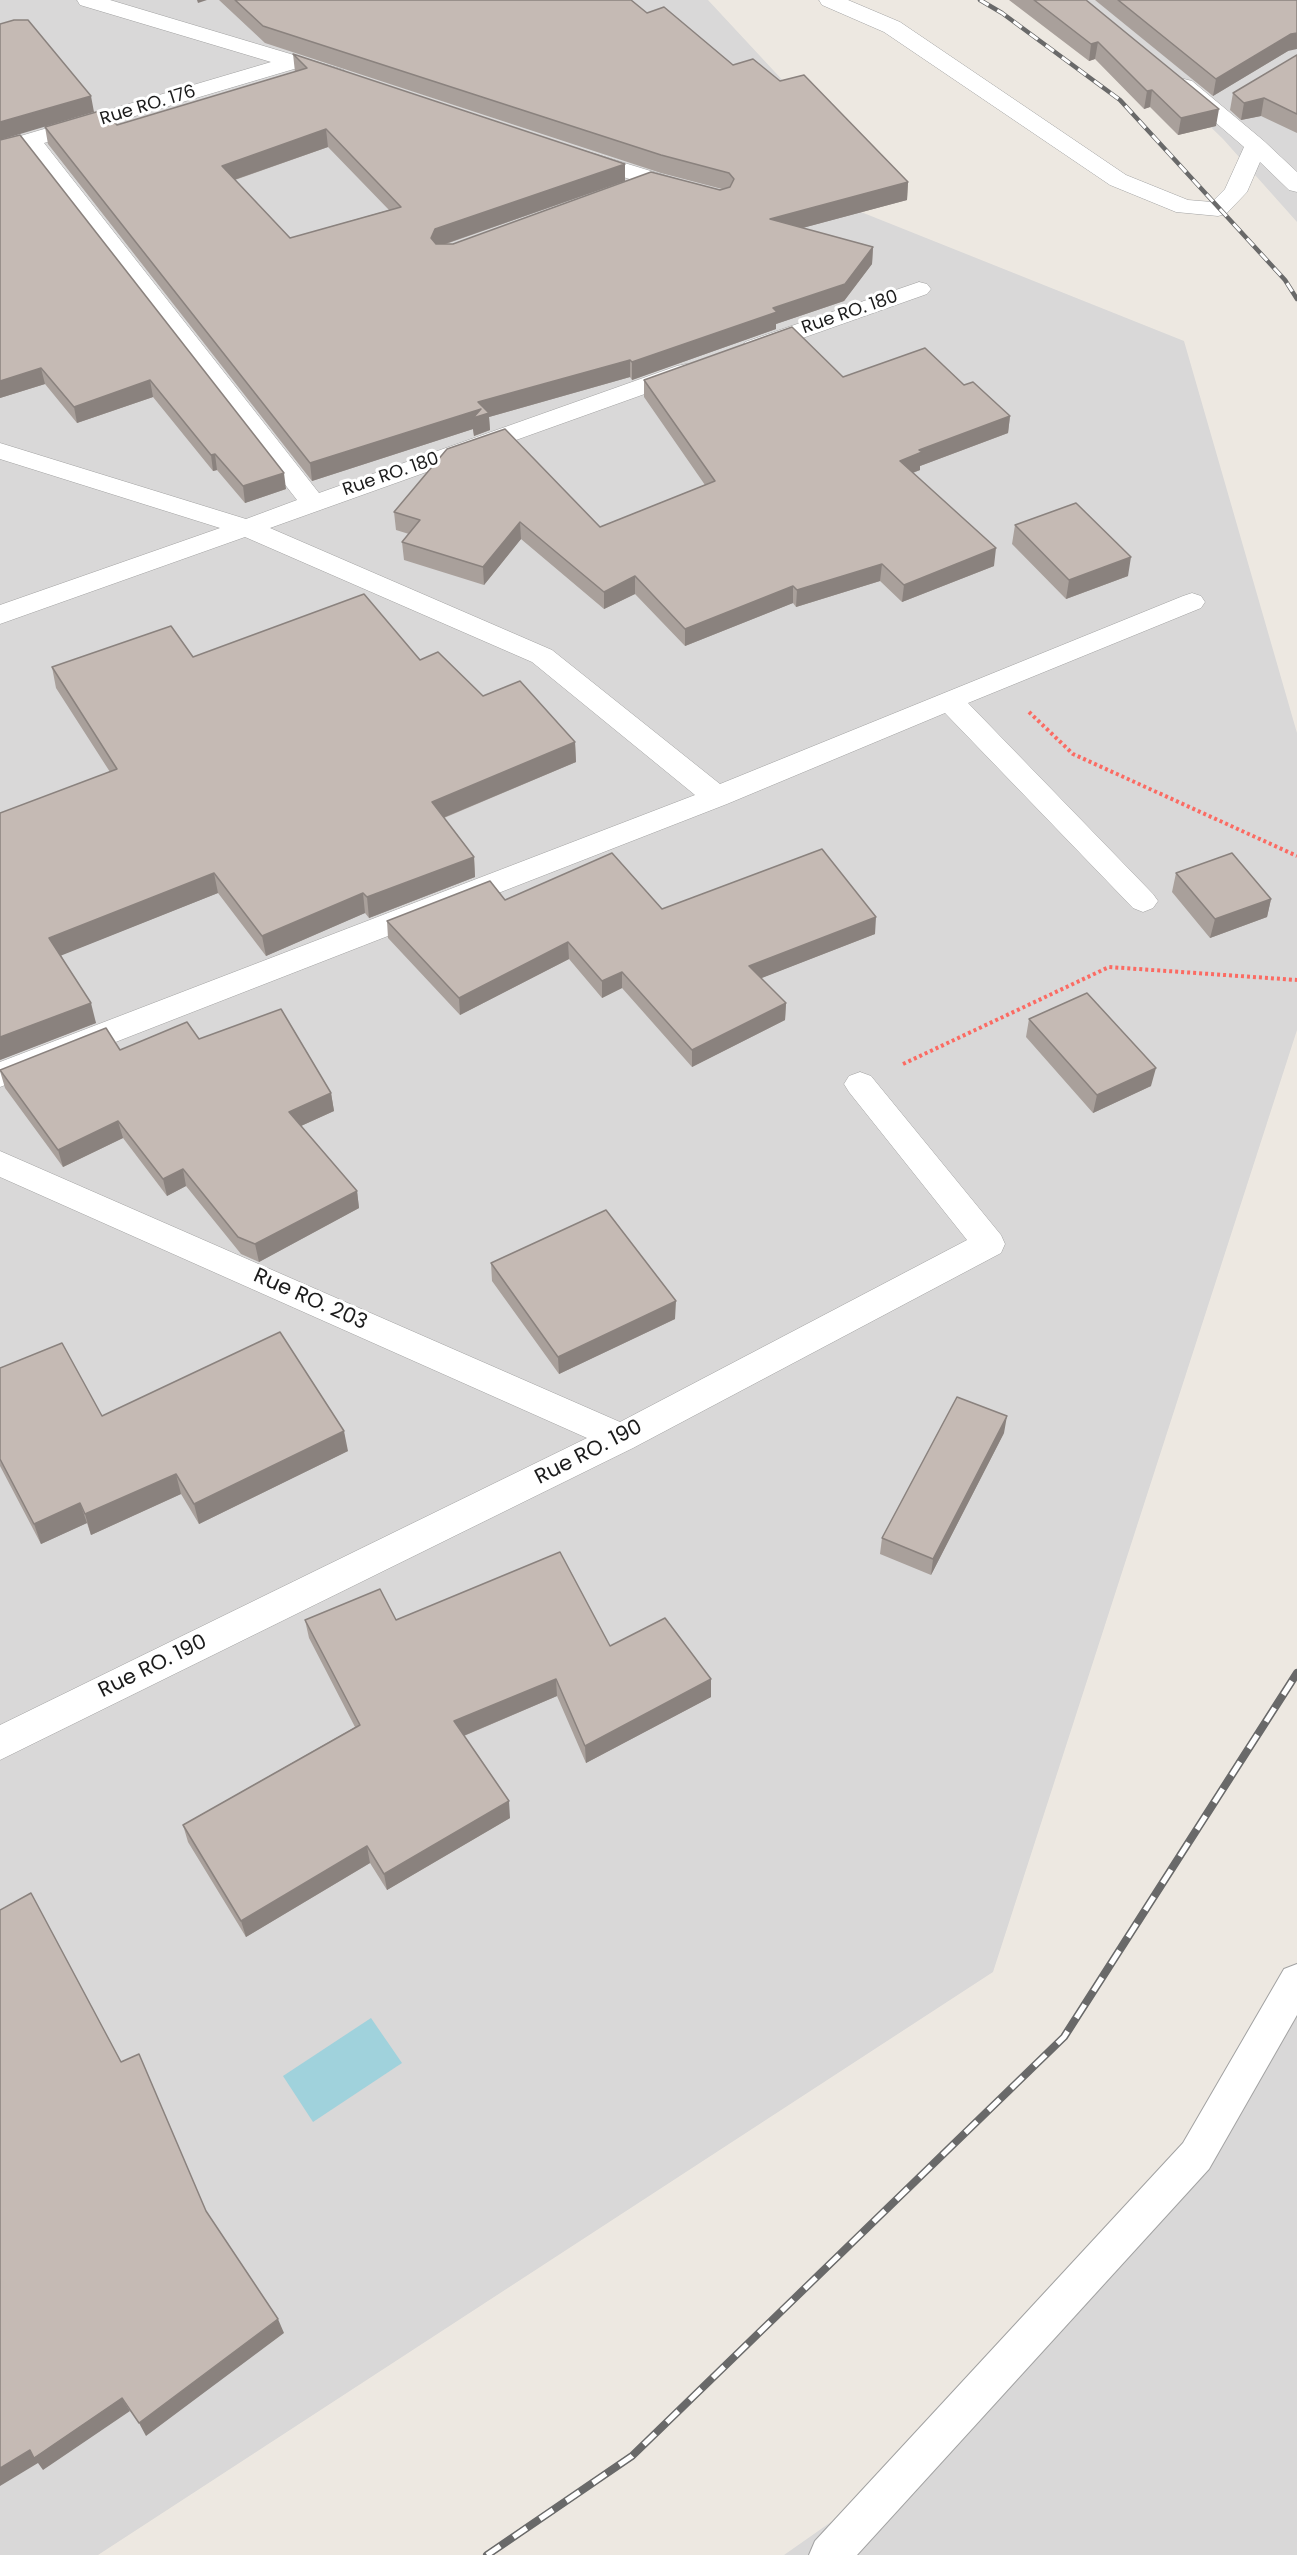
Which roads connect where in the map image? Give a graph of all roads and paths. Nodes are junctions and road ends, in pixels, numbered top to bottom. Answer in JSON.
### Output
{"nodes":[{"id":1,"x":88,"y":0,"type":"edge"},
{"id":2,"x":830,"y":0,"type":"edge"},
{"id":3,"x":295,"y":62,"type":"junction"},
{"id":4,"x":1167,"y":73,"type":"edge"},
{"id":5,"x":351,"y":80,"type":"edge"},
{"id":6,"x":30,"y":141,"type":"junction"},
{"id":7,"x":1256,"y":146,"type":"junction"},
{"id":8,"x":0,"y":149,"type":"edge"},
{"id":9,"x":563,"y":150,"type":"edge"},
{"id":10,"x":652,"y":180,"type":"junction"},
{"id":11,"x":1297,"y":185,"type":"edge"},
{"id":12,"x":620,"y":192,"type":"edge"},
{"id":13,"x":699,"y":192,"type":"edge"},
{"id":14,"x":919,"y":289,"type":"dead end"},
{"id":15,"x":0,"y":451,"type":"edge"},
{"id":16,"x":313,"y":503,"type":"junction"},
{"id":17,"x":245,"y":527,"type":"junction"},
{"id":18,"x":1192,"y":602,"type":"dead end"},
{"id":19,"x":0,"y":615,"type":"edge"},
{"id":20,"x":995,"y":681,"type":"junction"},
{"id":21,"x":949,"y":700,"type":"junction"},
{"id":22,"x":717,"y":797,"type":"junction"},
{"id":23,"x":1297,"y":856,"type":"edge"},
{"id":24,"x":1143,"y":901,"type":"dead end"},
{"id":25,"x":1297,"y":980,"type":"edge"},
{"id":26,"x":0,"y":1075,"type":"edge"},
{"id":27,"x":860,"y":1084,"type":"joint"},
{"id":28,"x":0,"y":1163,"type":"edge"},
{"id":29,"x":621,"y":1438,"type":"junction"},
{"id":30,"x":0,"y":1743,"type":"edge"},
{"id":31,"x":1297,"y":1981,"type":"edge"},
{"id":32,"x":829,"y":2555,"type":"edge"}],
"edges":[{"from":1,"to":3,"type":"street"},
{"from":2,"to":7,"type":"street"},
{"from":3,"to":5,"type":"street"},
{"from":3,"to":6,"type":"street","name":"Rue RO. 176"},
{"from":4,"to":7,"type":"street"},
{"from":6,"to":8,"type":"street","name":"Rue RO. 176"},
{"from":6,"to":16,"type":"street"},
{"from":7,"to":11,"type":"street"},
{"from":9,"to":10,"type":"street"},
{"from":10,"to":12,"type":"lane"},
{"from":10,"to":13,"type":"street"},
{"from":14,"to":16,"type":"street","name":"Rue RO. 180"},
{"from":15,"to":17,"type":"street"},
{"from":16,"to":17,"type":"street","name":"Rue RO. 180"},
{"from":17,"to":19,"type":"street","name":"Rue RO. 180"},
{"from":17,"to":22,"type":"street"},
{"from":18,"to":20,"type":"street"},
{"from":20,"to":21,"type":"street"},
{"from":20,"to":23,"type":"path"},
{"from":21,"to":22,"type":"street"},
{"from":21,"to":24,"type":"street"},
{"from":22,"to":26,"type":"street"},
{"from":25,"to":27,"type":"path"},
{"from":27,"to":29,"type":"street","name":"Rue RO. 190"},
{"from":28,"to":29,"type":"street","name":"Rue RO. 203"},
{"from":29,"to":30,"type":"street","name":"Rue RO. 190"},
{"from":31,"to":32,"type":"lane"}]}
